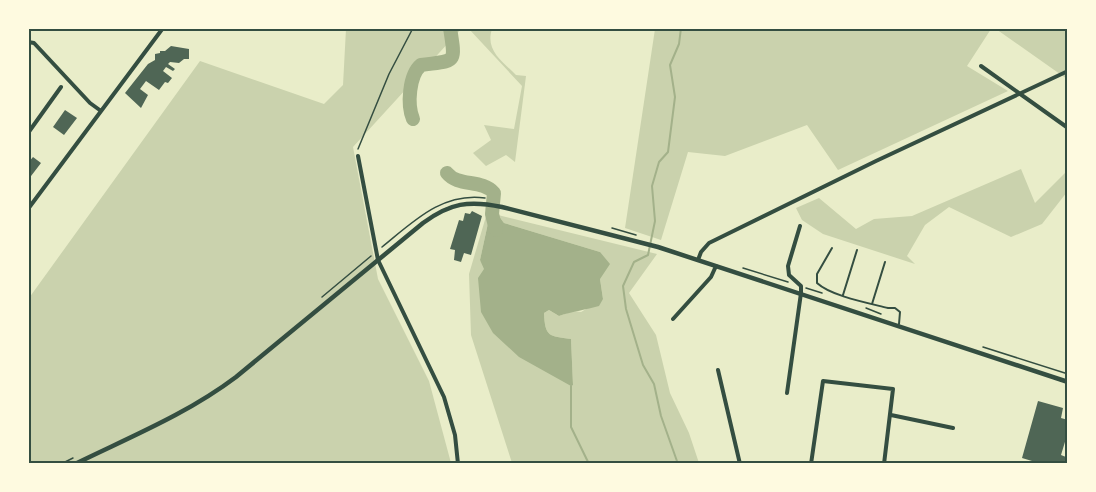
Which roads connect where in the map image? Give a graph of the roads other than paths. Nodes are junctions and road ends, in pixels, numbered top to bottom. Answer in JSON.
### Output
{"nodes":[{"id":1,"x":163,"y":28,"type":"edge"},
{"id":2,"x":28,"y":42,"type":"edge"},
{"id":3,"x":981,"y":66,"type":"dead end"},
{"id":4,"x":1068,"y":71,"type":"edge"},
{"id":5,"x":61,"y":87,"type":"dead end"},
{"id":6,"x":1020,"y":93,"type":"junction"},
{"id":7,"x":101,"y":111,"type":"junction"},
{"id":8,"x":1068,"y":128,"type":"edge"},
{"id":9,"x":28,"y":134,"type":"edge"},
{"id":10,"x":358,"y":156,"type":"road end"},
{"id":11,"x":28,"y":209,"type":"edge"},
{"id":12,"x":800,"y":226,"type":"dead end"},
{"id":13,"x":832,"y":248,"type":"dead end"},
{"id":14,"x":857,"y":250,"type":"dead end"},
{"id":15,"x":378,"y":260,"type":"junction"},
{"id":16,"x":698,"y":260,"type":"junction"},
{"id":17,"x":885,"y":262,"type":"dead end"},
{"id":18,"x":716,"y":266,"type":"junction"},
{"id":19,"x":801,"y":293,"type":"junction"},
{"id":20,"x":843,"y":295,"type":"junction"},
{"id":21,"x":872,"y":304,"type":"junction"},
{"id":22,"x":673,"y":319,"type":"dead end"},
{"id":23,"x":899,"y":326,"type":"junction"},
{"id":24,"x":718,"y":370,"type":"dead end"},
{"id":25,"x":1068,"y":382,"type":"edge"},
{"id":26,"x":787,"y":393,"type":"dead end"},
{"id":27,"x":891,"y":415,"type":"junction"},
{"id":28,"x":953,"y":428,"type":"dead end"},
{"id":29,"x":75,"y":464,"type":"edge"},
{"id":30,"x":458,"y":464,"type":"edge"},
{"id":31,"x":740,"y":464,"type":"edge"},
{"id":32,"x":811,"y":464,"type":"edge"},
{"id":33,"x":884,"y":464,"type":"edge"}],
"edges":[{"from":1,"to":7,"type":"street"},
{"from":2,"to":7,"type":"street"},
{"from":3,"to":6,"type":"street"},
{"from":4,"to":6,"type":"street"},
{"from":5,"to":9,"type":"street"},
{"from":6,"to":8,"type":"street"},
{"from":6,"to":16,"type":"street"},
{"from":7,"to":11,"type":"street"},
{"from":10,"to":15,"type":"street"},
{"from":12,"to":19,"type":"street"},
{"from":13,"to":20,"type":"lane"},
{"from":14,"to":20,"type":"lane"},
{"from":15,"to":16,"type":"street"},
{"from":15,"to":29,"type":"street"},
{"from":15,"to":30,"type":"street"},
{"from":16,"to":18,"type":"street"},
{"from":17,"to":21,"type":"lane"},
{"from":18,"to":19,"type":"street"},
{"from":18,"to":22,"type":"street"},
{"from":19,"to":23,"type":"street"},
{"from":19,"to":26,"type":"street"},
{"from":20,"to":21,"type":"lane"},
{"from":21,"to":23,"type":"lane"},
{"from":23,"to":25,"type":"street"},
{"from":24,"to":31,"type":"street"},
{"from":27,"to":28,"type":"street"},
{"from":27,"to":32,"type":"street"},
{"from":27,"to":33,"type":"street"}]}
